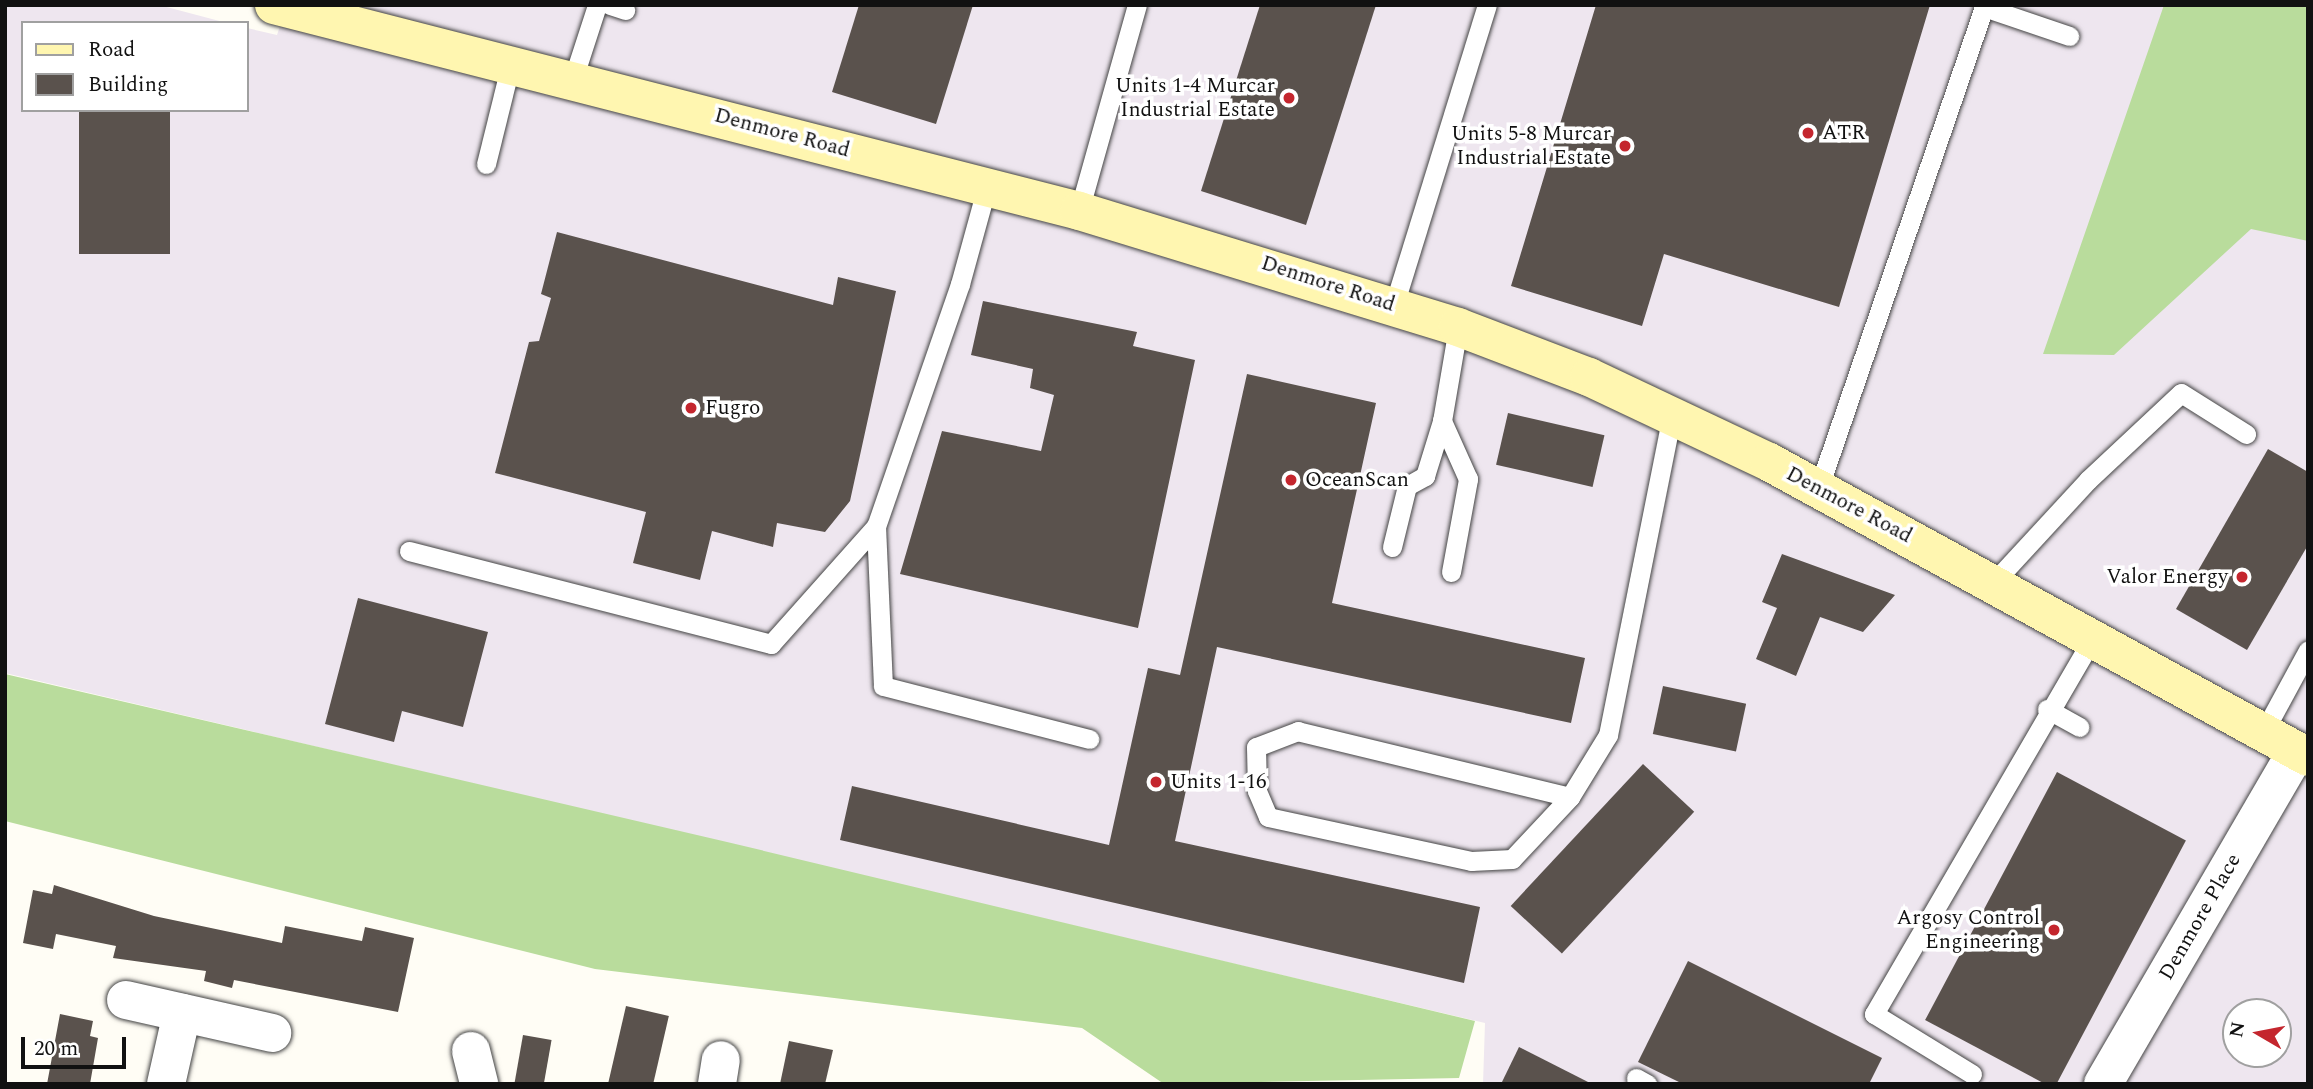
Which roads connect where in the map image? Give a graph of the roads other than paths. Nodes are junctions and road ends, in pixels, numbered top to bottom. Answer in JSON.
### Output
{"nodes":[{"id":1,"x":274,"y":5,"type":"edge"},
{"id":2,"x":597,"y":5,"type":"edge"},
{"id":3,"x":1137,"y":5,"type":"edge"},
{"id":4,"x":1488,"y":5,"type":"edge"},
{"id":5,"x":2069,"y":36,"type":"dead end"},
{"id":6,"x":511,"y":63,"type":"junction"},
{"id":7,"x":573,"y":79,"type":"junction"},
{"id":8,"x":486,"y":164,"type":"dead end"},
{"id":9,"x":987,"y":186,"type":"junction"},
{"id":10,"x":1079,"y":211,"type":"junction"},
{"id":11,"x":1394,"y":305,"type":"junction"},
{"id":12,"x":1458,"y":327,"type":"junction"},
{"id":13,"x":1672,"y":416,"type":"junction"},
{"id":14,"x":1442,"y":421,"type":"junction"},
{"id":15,"x":2246,"y":435,"type":"dead end"},
{"id":16,"x":1819,"y":488,"type":"junction"},
{"id":17,"x":876,"y":526,"type":"junction"},
{"id":18,"x":1392,"y":547,"type":"dead end"},
{"id":19,"x":409,"y":551,"type":"dead end"},
{"id":20,"x":1451,"y":572,"type":"dead end"},
{"id":21,"x":1993,"y":583,"type":"junction"},
{"id":22,"x":2093,"y":638,"type":"junction"},
{"id":23,"x":2308,"y":650,"type":"edge"},
{"id":24,"x":2047,"y":709,"type":"junction"},
{"id":25,"x":2079,"y":727,"type":"dead end"},
{"id":26,"x":2263,"y":733,"type":"junction"},
{"id":27,"x":1089,"y":739,"type":"dead end"},
{"id":28,"x":2302,"y":754,"type":"edge"},
{"id":29,"x":1570,"y":797,"type":"junction"},
{"id":30,"x":126,"y":1000,"type":"dead end"},
{"id":31,"x":182,"y":1013,"type":"junction"},
{"id":32,"x":272,"y":1032,"type":"dead end"},
{"id":33,"x":1972,"y":1074,"type":"dead end"},
{"id":34,"x":166,"y":1084,"type":"edge"},
{"id":35,"x":2103,"y":1084,"type":"edge"}],
"edges":[{"from":1,"to":6,"type":"street","name":"Denmore Road"},
{"from":2,"to":7,"type":"lane"},
{"from":3,"to":10,"type":"lane"},
{"from":4,"to":11,"type":"lane"},
{"from":5,"to":16,"type":"lane"},
{"from":6,"to":7,"type":"street","name":"Denmore Road"},
{"from":6,"to":8,"type":"lane"},
{"from":7,"to":9,"type":"street","name":"Denmore Road"},
{"from":9,"to":10,"type":"street","name":"Denmore Road"},
{"from":9,"to":17,"type":"lane"},
{"from":10,"to":11,"type":"street","name":"Denmore Road"},
{"from":11,"to":12,"type":"street","name":"Denmore Road"},
{"from":12,"to":13,"type":"street","name":"Denmore Road"},
{"from":12,"to":14,"type":"lane"},
{"from":13,"to":16,"type":"street","name":"Denmore Road"},
{"from":13,"to":29,"type":"lane"},
{"from":14,"to":18,"type":"lane"},
{"from":14,"to":20,"type":"lane"},
{"from":15,"to":21,"type":"lane"},
{"from":16,"to":21,"type":"street","name":"Denmore Road"},
{"from":17,"to":19,"type":"lane"},
{"from":17,"to":27,"type":"lane"},
{"from":21,"to":22,"type":"street","name":"Denmore Road"},
{"from":22,"to":24,"type":"lane"},
{"from":22,"to":26,"type":"street","name":"Denmore Road"},
{"from":23,"to":26,"type":"lane"},
{"from":24,"to":25,"type":"lane"},
{"from":24,"to":33,"type":"lane"},
{"from":26,"to":28,"type":"street","name":"Denmore Road"},
{"from":28,"to":35,"type":"street","name":"Denmore Place"},
{"from":29,"to":29,"type":"lane"},
{"from":30,"to":31,"type":"street"},
{"from":31,"to":32,"type":"street"},
{"from":31,"to":34,"type":"street"}]}
